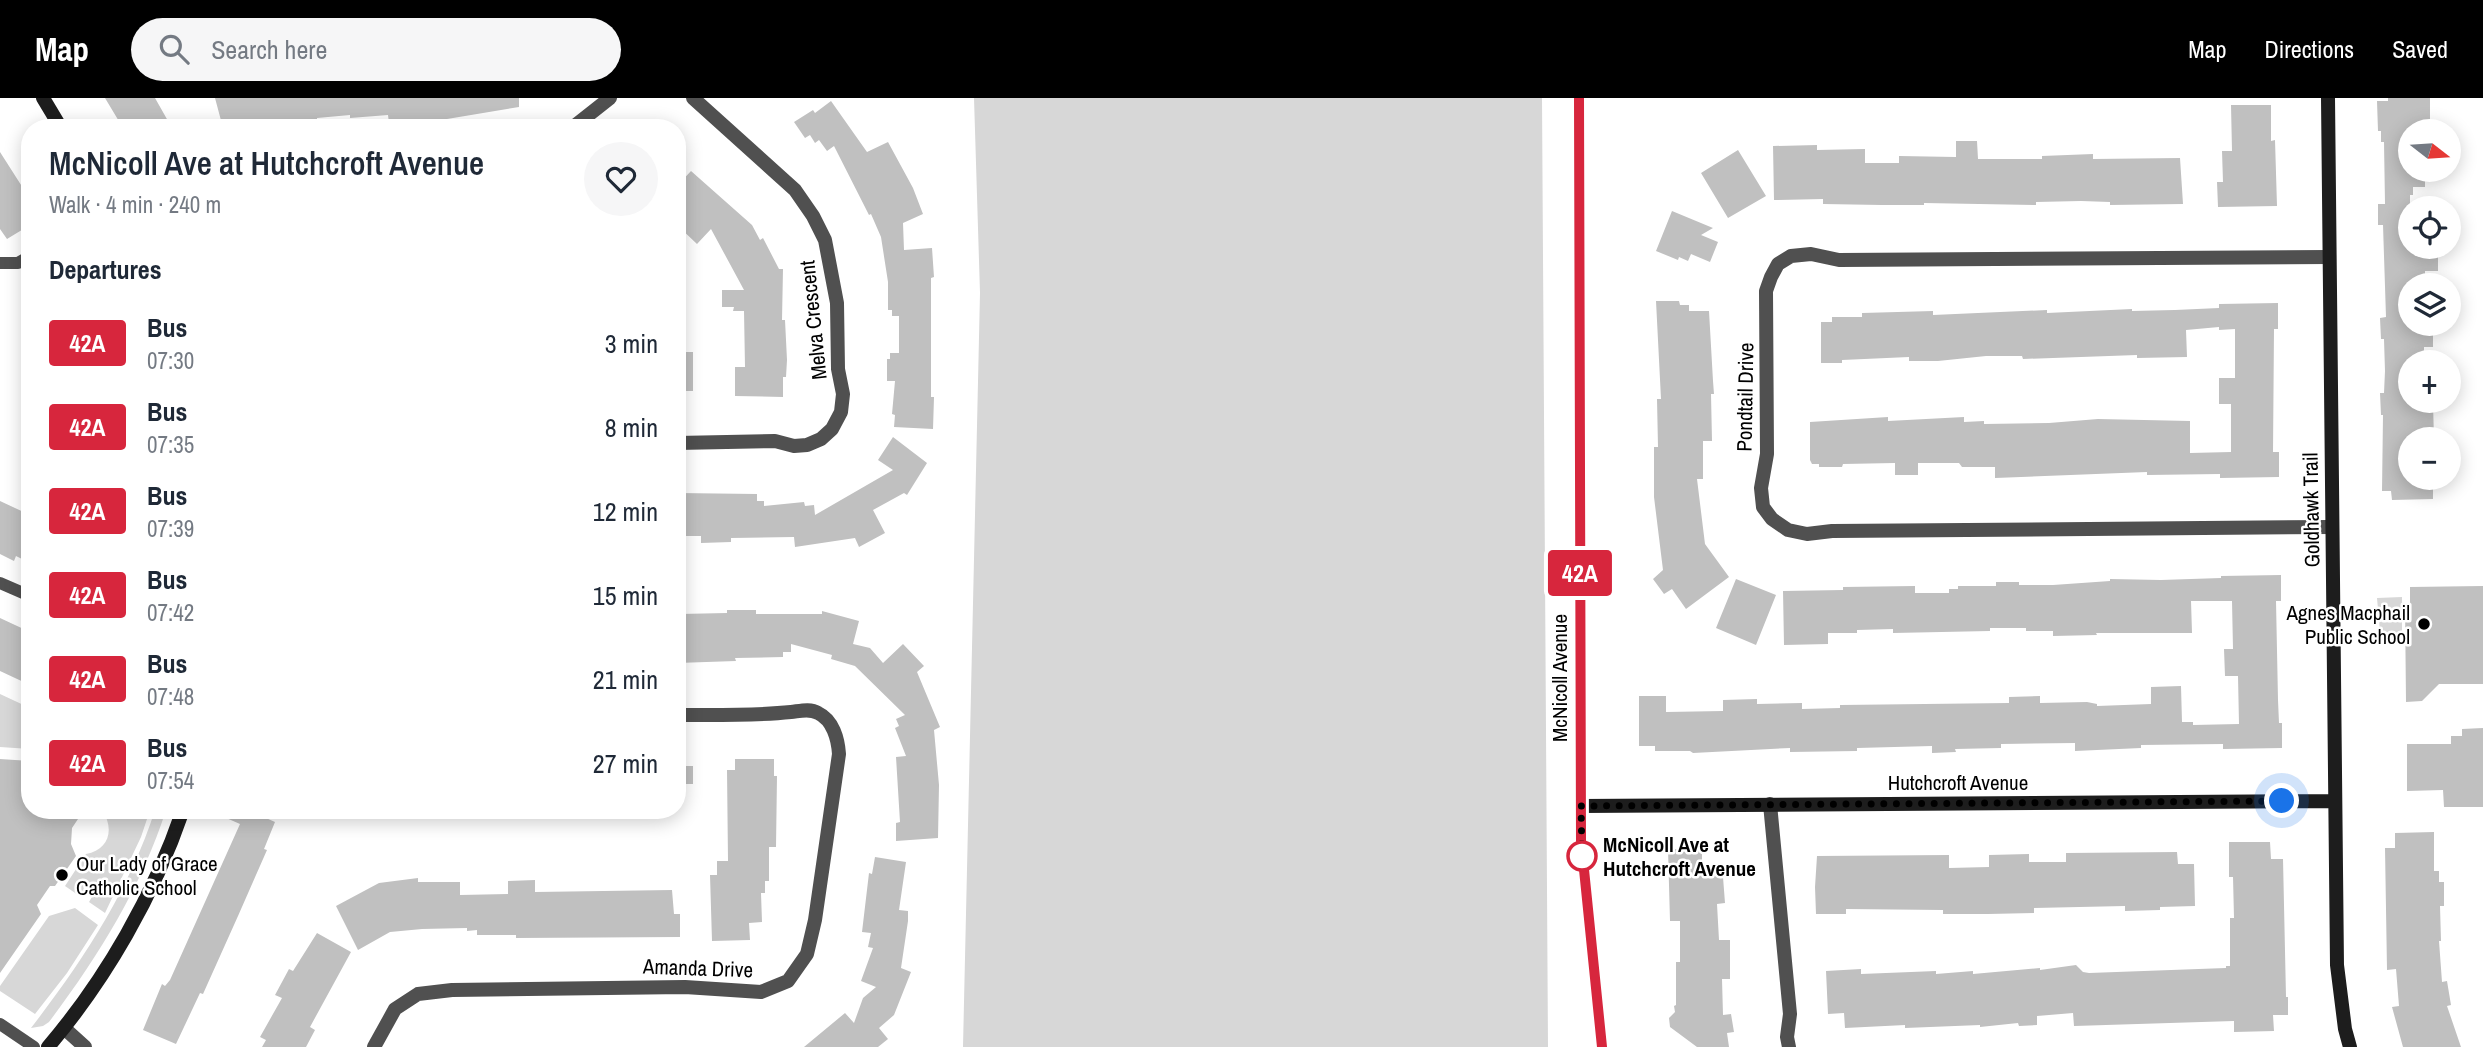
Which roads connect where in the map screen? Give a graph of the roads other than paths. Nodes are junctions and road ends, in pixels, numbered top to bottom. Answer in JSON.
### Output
{"nodes":[{"id":1,"x":43,"y":98,"type":"edge"},
{"id":2,"x":610,"y":98,"type":"edge"},
{"id":3,"x":693,"y":98,"type":"edge"},
{"id":4,"x":1579,"y":98,"type":"edge"},
{"id":5,"x":2328,"y":98,"type":"edge"},
{"id":6,"x":56,"y":119,"type":"edge"},
{"id":7,"x":583,"y":119,"type":"edge"},
{"id":8,"x":2329,"y":257,"type":"junction"},
{"id":9,"x":21,"y":261,"type":"edge"},
{"id":10,"x":0,"y":262,"type":"edge"},
{"id":11,"x":686,"y":443,"type":"edge"},
{"id":12,"x":2332,"y":527,"type":"junction"},
{"id":13,"x":0,"y":583,"type":"edge"},
{"id":14,"x":21,"y":592,"type":"edge"},
{"id":15,"x":686,"y":715,"type":"edge"},
{"id":16,"x":2335,"y":801,"type":"junction"},
{"id":17,"x":1770,"y":804,"type":"junction"},
{"id":18,"x":1581,"y":806,"type":"junction"},
{"id":19,"x":180,"y":819,"type":"edge"},
{"id":20,"x":0,"y":1024,"type":"edge"},
{"id":21,"x":64,"y":1028,"type":"junction"},
{"id":22,"x":34,"y":1047,"type":"edge"},
{"id":23,"x":48,"y":1047,"type":"edge"},
{"id":24,"x":85,"y":1047,"type":"edge"},
{"id":25,"x":374,"y":1047,"type":"edge"},
{"id":26,"x":1602,"y":1047,"type":"edge"},
{"id":27,"x":1790,"y":1047,"type":"edge"},
{"id":28,"x":2350,"y":1047,"type":"edge"}],
"edges":[{"from":1,"to":6,"type":"street"},
{"from":2,"to":7,"type":"street"},
{"from":3,"to":11,"type":"street","name":"Melva Crescent"},
{"from":4,"to":18,"type":"street","name":"McNicoll Avenue"},
{"from":5,"to":8,"type":"street","name":"Goldhawk Trail"},
{"from":8,"to":12,"type":"street","name":"Goldhawk Trail"},
{"from":8,"to":12,"type":"street","name":"Pondtail Drive"},
{"from":9,"to":10,"type":"lane"},
{"from":12,"to":16,"type":"street","name":"Goldhawk Trail"},
{"from":13,"to":14,"type":"lane"},
{"from":15,"to":25,"type":"street","name":"Amanda Drive"},
{"from":16,"to":17,"type":"street","name":"Hutchcroft Avenue"},
{"from":16,"to":28,"type":"street","name":"Goldhawk Trail"},
{"from":17,"to":18,"type":"street","name":"Hutchcroft Avenue"},
{"from":17,"to":27,"type":"street"},
{"from":18,"to":26,"type":"street","name":"McNicoll Avenue"},
{"from":19,"to":21,"type":"street"},
{"from":20,"to":22,"type":"lane"},
{"from":21,"to":23,"type":"street"},
{"from":21,"to":24,"type":"street"}]}
